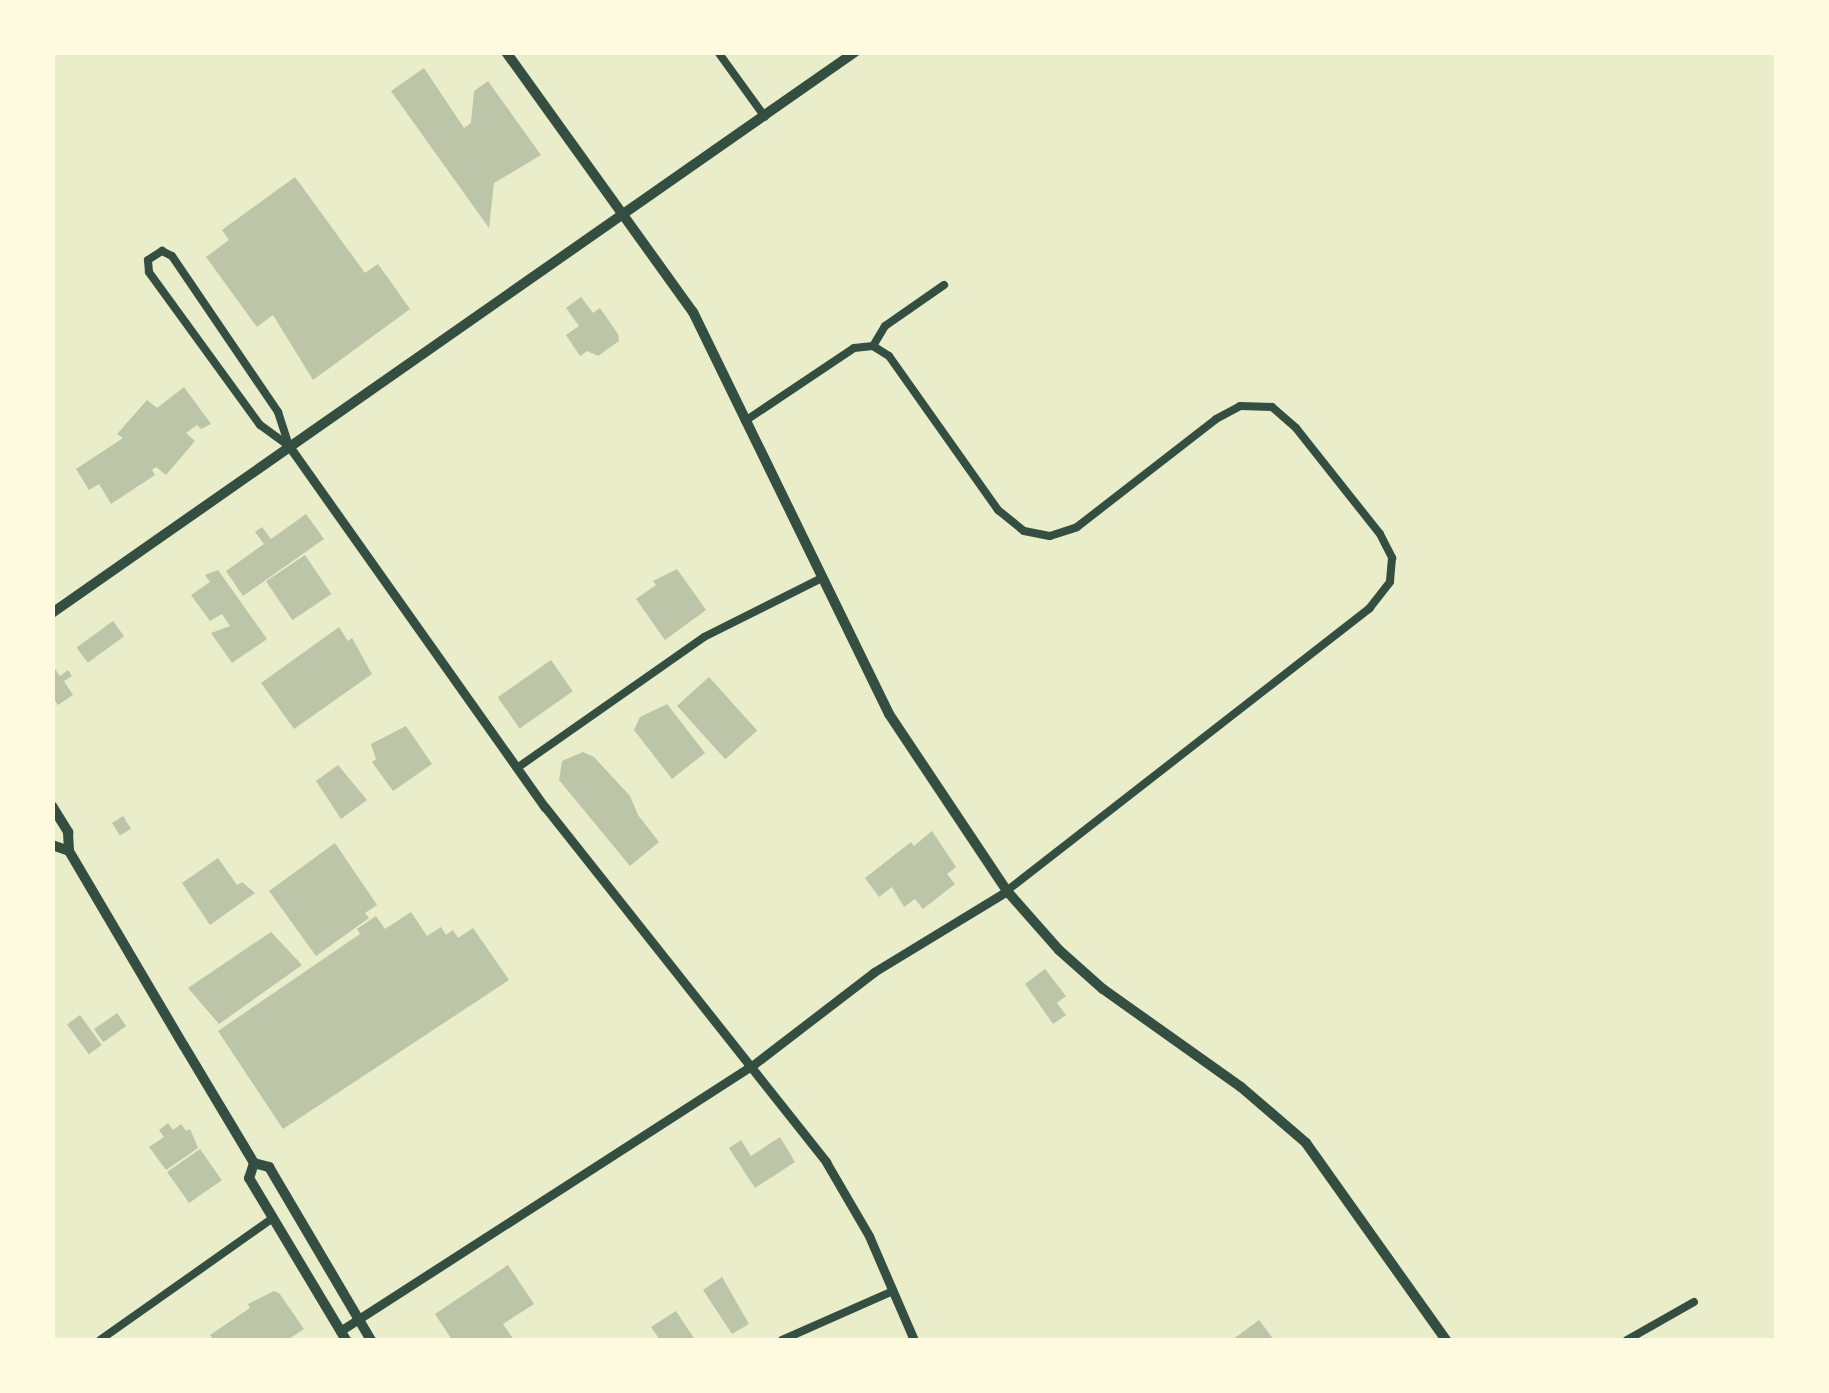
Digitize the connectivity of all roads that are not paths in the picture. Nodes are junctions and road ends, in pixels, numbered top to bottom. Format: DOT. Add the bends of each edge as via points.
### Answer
graph roads {
  1 [pos="506,52"];
  2 [pos="718,52"];
  3 [pos="856,52"];
  4 [pos="764,117"];
  5 [pos="624,216"];
  6 [pos="944,285"];
  7 [pos="873,346"];
  8 [pos="746,421"];
  9 [pos="290,446"];
  10 [pos="822,578"];
  11 [pos="52,613"];
  12 [pos="517,768"];
  13 [pos="52,806"];
  14 [pos="52,845"];
  15 [pos="69,851"];
  16 [pos="1007,892"];
  17 [pos="753,1064"];
  18 [pos="254,1163"];
  19 [pos="273,1218"];
  20 [pos="893,1291"];
  21 [pos="1694,1302"];
  22 [pos="359,1320"];
  23 [pos="343,1336"];
  24 [pos="100,1340"];
  25 [pos="371,1340"];
  26 [pos="782,1340"];
  27 [pos="914,1340"];
  28 [pos="1446,1340"];
  29 [pos="1627,1340"];
  1 -- 5 [label="main road"];
  2 -- 4 [label="street"];
  3 -- 4 [label="main road"];
  4 -- 5 [label="main road"];
  5 -- 8 [label="main road" via="693,312"];
  5 -- 9 [label="main road"];
  6 -- 7 [label="street" via="885,326"];
  7 -- 8 [label="street" via="854,348"];
  7 -- 16 [label="street" via="889,356 998,510 1024,531 1050,536 1077,527 1216,419 1240,406 1272,407 1296,428 1392,558 1390,582 1370,608"];
  8 -- 10 [label="main road"];
  9 -- 9 [label="street" via="278,412 172,256 152,255 149,272 196,340 260,425"];
  9 -- 11 [label="main road"];
  9 -- 12 [label="street"];
  10 -- 12 [label="street" via="704,637"];
  10 -- 16 [label="main road" via="914,757"];
  12 -- 17 [label="street"];
  13 -- 15 [label="main road" via="68,832"];
  14 -- 15 [label="main road"];
  15 -- 18 [label="main road"];
  16 -- 17 [label="street" via="874,972"];
  16 -- 28 [label="main road" via="1104,989 1241,1086 1306,1142"];
  17 -- 20 [label="street" via="846,1193"];
  17 -- 22 [label="street"];
  18 -- 19 [label="main road" via="249,1178"];
  18 -- 22 [label="main road" via="269,1167"];
  19 -- 23 [label="main road"];
  19 -- 24 [label="street"];
  20 -- 26 [label="street"];
  20 -- 27 [label="street"];
  21 -- 29 [label="street"];
  22 -- 23 [label="street"];
  22 -- 25 [label="main road"];
}
